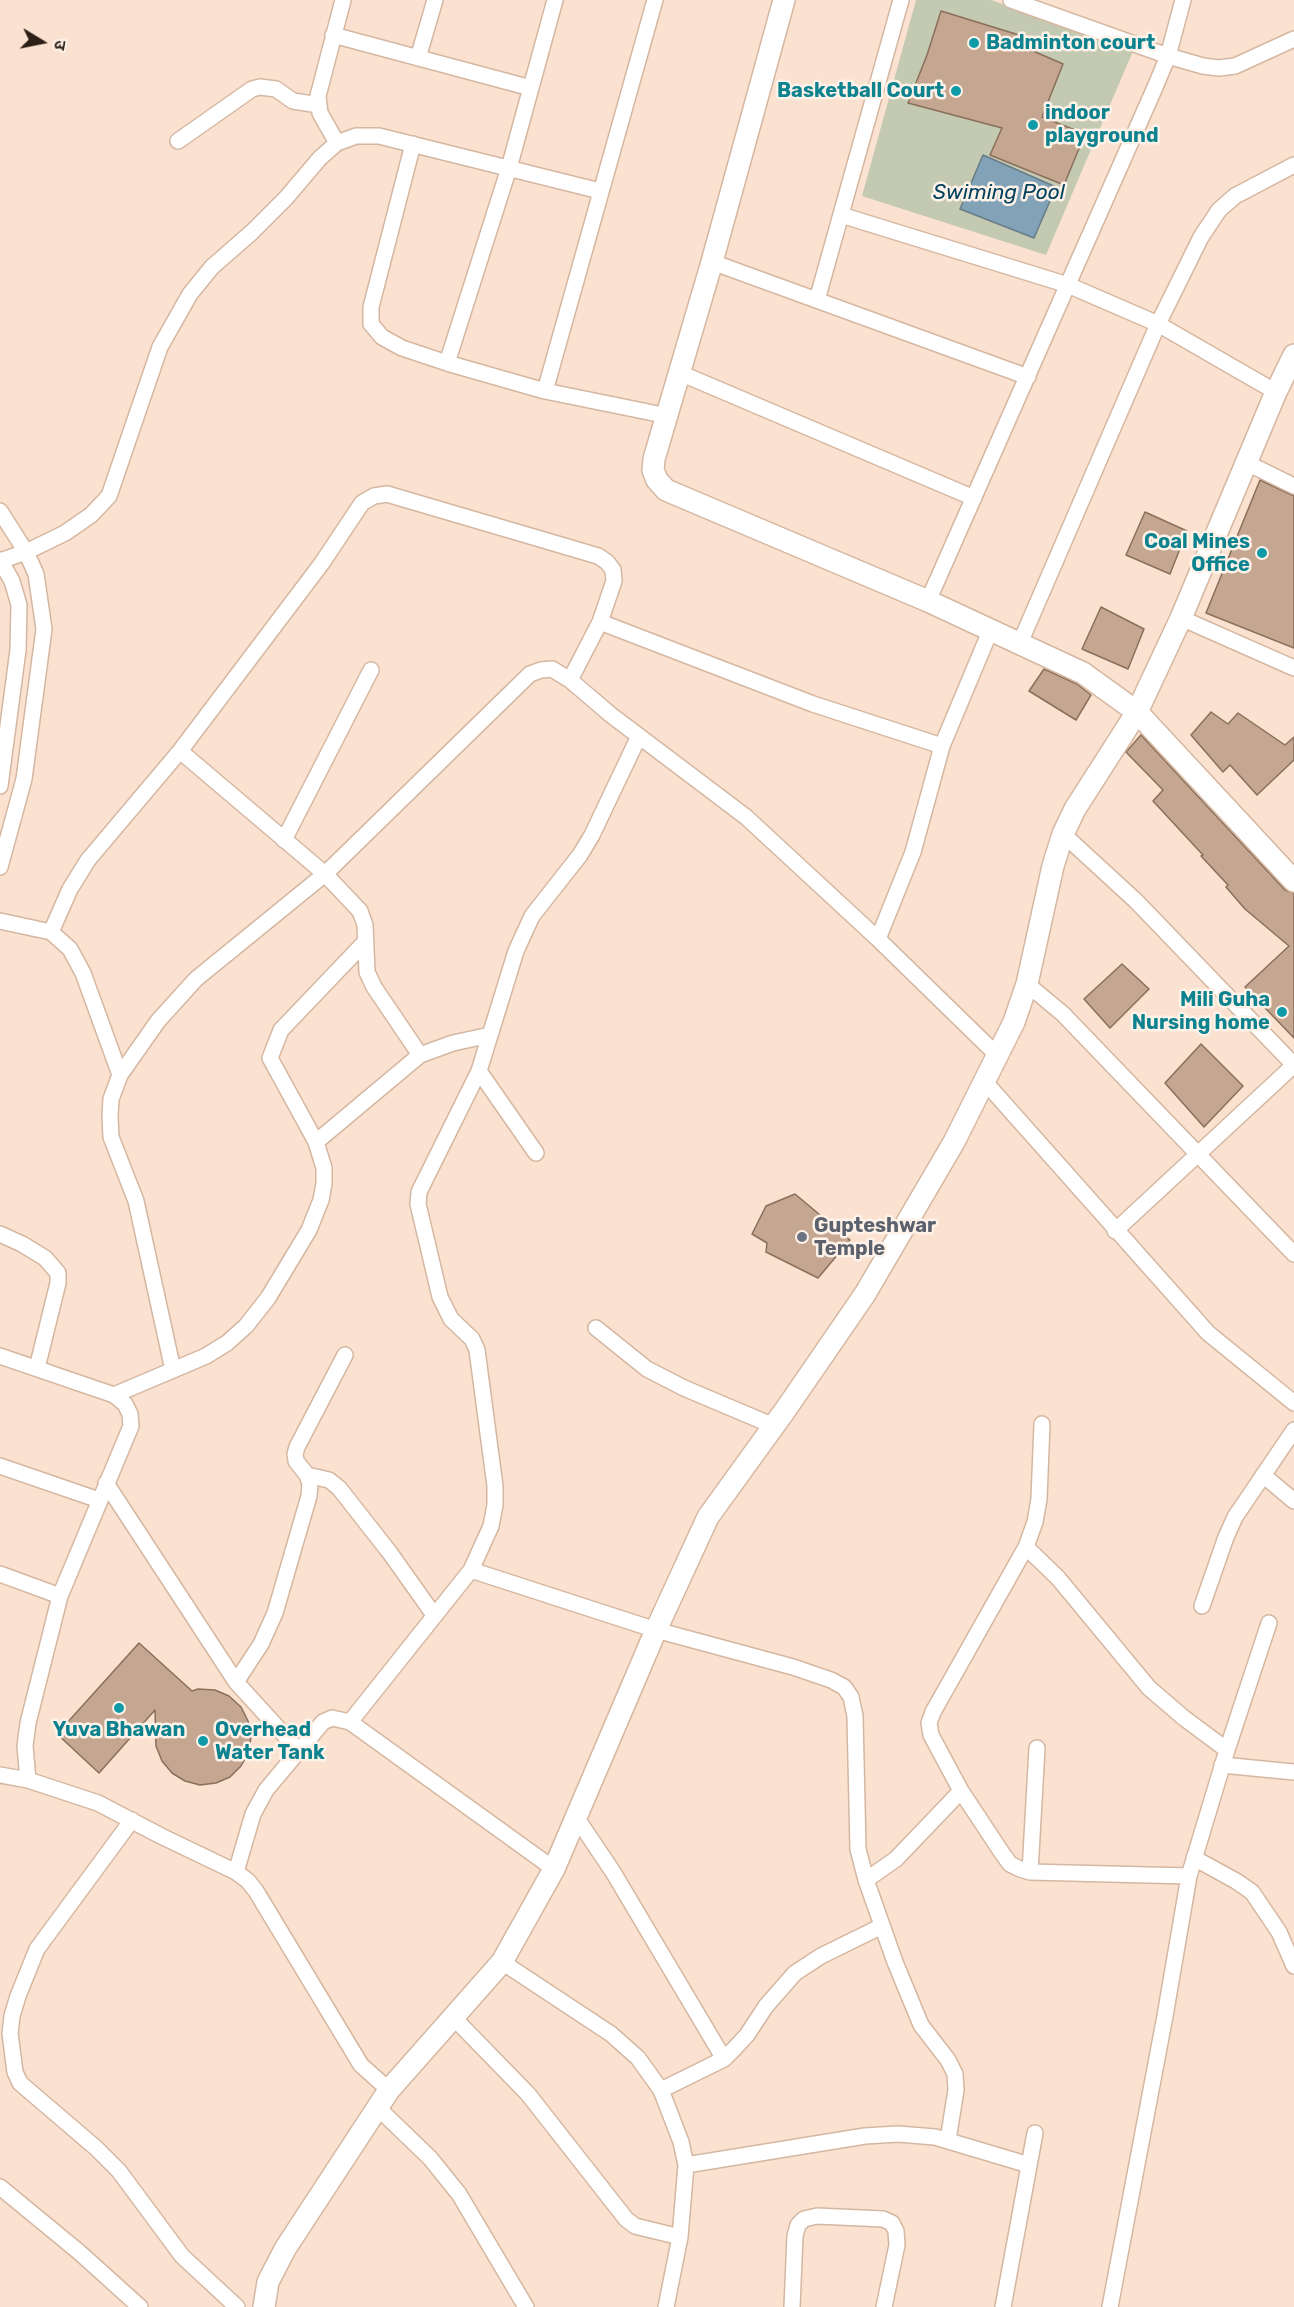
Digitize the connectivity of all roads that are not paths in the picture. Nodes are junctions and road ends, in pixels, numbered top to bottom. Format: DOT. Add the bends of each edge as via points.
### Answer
graph roads {
  1 [pos="343,0"];
  2 [pos="435,0"];
  3 [pos="555,0"];
  4 [pos="655,0"];
  5 [pos="784,0"];
  6 [pos="901,0"];
  7 [pos="1011,0"];
  8 [pos="1183,0"];
  9 [pos="333,35"];
  10 [pos="1294,39"];
  11 [pos="1168,56"];
  12 [pos="418,58"];
  13 [pos="531,88"];
  14 [pos="319,105"];
  15 [pos="178,141"];
  16 [pos="338,143"];
  17 [pos="413,144"];
  18 [pos="1294,165"];
  19 [pos="509,168"];
  20 [pos="600,190"];
  21 [pos="841,215"];
  22 [pos="712,262"];
  23 [pos="1068,285"];
  24 [pos="817,300"];
  25 [pos="1158,324"];
  26 [pos="447,363"];
  27 [pos="1291,368"];
  28 [pos="680,373"];
  29 [pos="1028,377"];
  30 [pos="545,391"];
  31 [pos="1276,392"];
  32 [pos="668,416"];
  33 [pos="1247,463"];
  34 [pos="1294,486"];
  35 [pos="974,498"];
  36 [pos="0,511"];
  37 [pos="26,552"];
  38 [pos="0,561"];
  39 [pos="928,601"];
  40 [pos="1181,618"];
  41 [pos="600,622"];
  42 [pos="991,629"];
  43 [pos="1020,643"];
  44 [pos="1294,668"];
  45 [pos="371,670"];
  46 [pos="570,680"];
  47 [pos="1137,712"];
  48 [pos="639,736"];
  49 [pos="942,746"];
  50 [pos="180,752"];
  51 [pos="0,786"];
  52 [pos="1063,834"];
  53 [pos="284,840"];
  54 [pos="0,867"];
  55 [pos="325,874"];
  56 [pos="1294,881"];
  57 [pos="0,921"];
  58 [pos="51,932"];
  59 [pos="878,939"];
  60 [pos="366,941"];
  61 [pos="1027,984"];
  62 [pos="490,1035"];
  63 [pos="420,1055"];
  64 [pos="998,1056"];
  65 [pos="479,1071"];
  66 [pos="120,1075"];
  67 [pos="985,1082"];
  68 [pos="316,1142"];
  69 [pos="536,1153"];
  70 [pos="1197,1153"];
  71 [pos="1115,1231"];
  72 [pos="0,1234"];
  73 [pos="1294,1254"];
  74 [pos="596,1328"];
  75 [pos="345,1355"];
  76 [pos="2,1362"];
  77 [pos="37,1368"];
  78 [pos="173,1370"];
  79 [pos="114,1395"];
  80 [pos="1294,1403"];
  81 [pos="1042,1424"];
  82 [pos="774,1426"];
  83 [pos="1294,1430"];
  84 [pos="0,1466"];
  85 [pos="307,1475"];
  86 [pos="1263,1475"];
  87 [pos="106,1483"];
  88 [pos="99,1500"];
  89 [pos="1294,1501"];
  90 [pos="1026,1547"];
  91 [pos="471,1570"];
  92 [pos="0,1574"];
  93 [pos="60,1596"];
  94 [pos="1202,1606"];
  95 [pos="434,1615"];
  96 [pos="1269,1623"];
  97 [pos="656,1630"];
  98 [pos="236,1682"];
  99 [pos="350,1722"];
  100 [pos="1037,1748"];
  101 [pos="298,1750"];
  102 [pos="1227,1750"];
  103 [pos="1222,1765"];
  104 [pos="1294,1772"];
  105 [pos="0,1775"];
  106 [pos="28,1780"];
  107 [pos="961,1791"];
  108 [pos="576,1817"];
  109 [pos="132,1820"];
  110 [pos="1194,1858"];
  111 [pos="554,1869"];
  112 [pos="236,1872"];
  113 [pos="1030,1872"];
  114 [pos="1189,1876"];
  115 [pos="866,1880"];
  116 [pos="882,1926"];
  117 [pos="502,1962"];
  118 [pos="1294,1966"];
  119 [pos="453,2017"];
  120 [pos="724,2059"];
  121 [pos="389,2090"];
  122 [pos="661,2090"];
  123 [pos="377,2107"];
  124 [pos="1035,2133"];
  125 [pos="948,2140"];
  126 [pos="686,2164"];
  127 [pos="1029,2165"];
  128 [pos="0,2187"];
  129 [pos="680,2237"];
  130 [pos="140,2307"];
  131 [pos="237,2307"];
  132 [pos="264,2307"];
  133 [pos="526,2307"];
  134 [pos="666,2307"];
  135 [pos="792,2307"];
  136 [pos="884,2307"];
  137 [pos="1003,2307"];
  138 [pos="1110,2307"];
  1 -- 9 [label="street"];
  2 -- 12 [label="street"];
  3 -- 13 [label="street"];
  4 -- 20 [label="street"];
  5 -- 22 [label="street"];
  6 -- 21 [label="street"];
  7 -- 11 [label="street"];
  8 -- 11 [label="street"];
  9 -- 12 [label="street"];
  9 -- 14 [label="street" via="321,77"];
  10 -- 11 [label="street" via="1235,66 1203,66"];
  11 -- 23 [label="street"];
  12 -- 13 [label="street"];
  13 -- 19 [label="street"];
  14 -- 15 [label="street" via="294,101 276,90 252,89"];
  14 -- 16 [label="street"];
  16 -- 17 [label="street" via="356,136 380,136"];
  16 -- 37 [label="street" via="252,232 212,267 190,294 160,347 109,496 65,533"];
  17 -- 19 [label="street"];
  17 -- 26 [label="street" via="371,306 371,324 382,337 402,348"];
  18 -- 25 [label="street" via="1235,196 1219,210 1201,237"];
  19 -- 20 [label="street"];
  19 -- 26 [label="street"];
  20 -- 30 [label="street"];
  21 -- 23 [label="street"];
  21 -- 24 [label="street"];
  22 -- 24 [label="street"];
  22 -- 28 [label="street"];
  23 -- 25 [label="street"];
  23 -- 29 [label="street"];
  24 -- 29 [label="street"];
  25 -- 31 [label="street"];
  25 -- 43 [label="street"];
  26 -- 30 [label="street"];
  27 -- 31 [label="street"];
  28 -- 32 [label="street"];
  28 -- 35 [label="street"];
  29 -- 35 [label="street"];
  30 -- 32 [label="street"];
  31 -- 33 [label="street"];
  32 -- 39 [label="street" via="653,470 666,490"];
  33 -- 34 [label="street"];
  33 -- 40 [label="street"];
  35 -- 39 [label="street"];
  36 -- 37 [label="street"];
  37 -- 38 [label="street"];
  37 -- 54 [label="street" via="36,574 44,629 24,779"];
  38 -- 51 [label="street" via="12,581 19,616"];
  39 -- 42 [label="street"];
  40 -- 44 [label="street"];
  40 -- 47 [label="street"];
  41 -- 46 [label="street"];
  41 -- 49 [label="street" via="813,704"];
  41 -- 50 [label="street" via="614,581 613,570 598,556 387,494 374,496 362,503 322,563"];
  42 -- 43 [label="street"];
  42 -- 49 [label="street"];
  43 -- 47 [label="street" via="1083,673"];
  45 -- 53 [label="street"];
  46 -- 48 [label="street"];
  46 -- 55 [label="street" via="552,669 530,674"];
  47 -- 52 [label="street"];
  47 -- 56 [label="street"];
  48 -- 59 [label="street" via="746,817"];
  48 -- 62 [label="street" via="592,835 532,916 516,951"];
  49 -- 59 [label="street" via="913,852"];
  50 -- 53 [label="street"];
  50 -- 58 [label="street" via="88,860"];
  52 -- 61 [label="street"];
  52 -- 70 [label="street" via="1136,901 1294,1065"];
  53 -- 55 [label="street"];
  55 -- 60 [label="street" via="360,912"];
  55 -- 66 [label="street" via="196,978 158,1021"];
  57 -- 58 [label="street"];
  58 -- 66 [label="street" via="70,949 83,973"];
  59 -- 64 [label="street"];
  60 -- 63 [label="street" via="367,972 374,987"];
  60 -- 68 [label="street" via="281,1030 270,1058"];
  61 -- 64 [label="street"];
  61 -- 70 [label="street" via="1064,1014"];
  62 -- 63 [label="street" via="453,1042"];
  62 -- 65 [label="street"];
  63 -- 68 [label="street"];
  64 -- 67 [label="street"];
  65 -- 69 [label="street"];
  65 -- 91 [label="street" via="423,1180 418,1204 440,1297 451,1319 477,1350 495,1505"];
  66 -- 78 [label="street" via="111,1099 111,1137 136,1201"];
  67 -- 71 [label="street"];
  67 -- 82 [label="street" via="865,1294"];
  68 -- 78 [label="street" via="324,1168 321,1200 309,1230 268,1298 227,1343"];
  70 -- 71 [label="street"];
  70 -- 73 [label="street"];
  71 -- 80 [label="street" via="1208,1333"];
  72 -- 77 [label="street" via="45,1258 58,1273"];
  74 -- 82 [label="street" via="648,1369"];
  75 -- 85 [label="street" via="297,1447 296,1461"];
  76 -- 77 [label="street"];
  77 -- 79 [label="street"];
  78 -- 79 [label="street"];
  79 -- 87 [label="street" via="125,1404 131,1426"];
  81 -- 90 [label="street" via="1039,1499"];
  82 -- 97 [label="street" via="708,1517"];
  83 -- 86 [label="street"];
  84 -- 88 [label="street"];
  85 -- 95 [label="street" via="329,1480 339,1488"];
  85 -- 98 [label="street" via="309,1496 275,1613 261,1644"];
  86 -- 89 [label="street"];
  86 -- 94 [label="street" via="1230,1527"];
  87 -- 88 [label="street"];
  87 -- 98 [label="street"];
  88 -- 93 [label="street"];
  90 -- 102 [label="street" via="1058,1578 1149,1688"];
  90 -- 107 [label="street" via="929,1723 931,1735"];
  91 -- 95 [label="street"];
  91 -- 97 [label="street"];
  92 -- 93 [label="street"];
  93 -- 106 [label="street" via="28,1723"];
  95 -- 99 [label="street"];
  96 -- 102 [label="street"];
  97 -- 108 [label="street"];
  97 -- 115 [label="street" via="793,1667 844,1687 855,1716 858,1850"];
  98 -- 101 [label="street"];
  99 -- 101 [label="street" via="332,1718 323,1722"];
  99 -- 111 [label="street"];
  100 -- 113 [label="street"];
  101 -- 112 [label="street" via="266,1790 253,1814"];
  102 -- 103 [label="street"];
  103 -- 104 [label="street"];
  103 -- 110 [label="street"];
  105 -- 106 [label="street"];
  106 -- 109 [label="street" via="98,1803"];
  107 -- 113 [label="street" via="1010,1864"];
  107 -- 115 [label="street" via="896,1859"];
  108 -- 111 [label="street"];
  108 -- 120 [label="street"];
  109 -- 112 [label="street"];
  109 -- 131 [label="street" via="36,1949 12,2016 15,2072 20,2083 119,2171 182,2256"];
  110 -- 114 [label="street"];
  110 -- 118 [label="street" via="1252,1892 1280,1932"];
  111 -- 117 [label="street"];
  112 -- 121 [label="street" via="256,1891 361,2065"];
  113 -- 114 [label="street"];
  114 -- 138 [label="street"];
  115 -- 116 [label="street"];
  116 -- 120 [label="street" via="820,1956 795,1973"];
  116 -- 125 [label="street" via="921,2025 955,2074"];
  117 -- 119 [label="street"];
  117 -- 122 [label="street" via="611,2034 638,2058"];
  119 -- 121 [label="street"];
  119 -- 129 [label="street" via="528,2094 626,2219 635,2226"];
  120 -- 122 [label="street"];
  121 -- 123 [label="street"];
  122 -- 126 [label="street"];
  123 -- 132 [label="street" via="285,2249 268,2282"];
  123 -- 133 [label="street" via="430,2158 459,2194"];
  124 -- 127 [label="street"];
  125 -- 126 [label="street" via="919,2135 865,2136"];
  125 -- 127 [label="street"];
  126 -- 129 [label="street"];
  127 -- 137 [label="street"];
  128 -- 130 [label="street"];
  129 -- 134 [label="street"];
  135 -- 136 [label="street" via="798,2225 817,2216 883,2219 892,2223 897,2245"];
}
